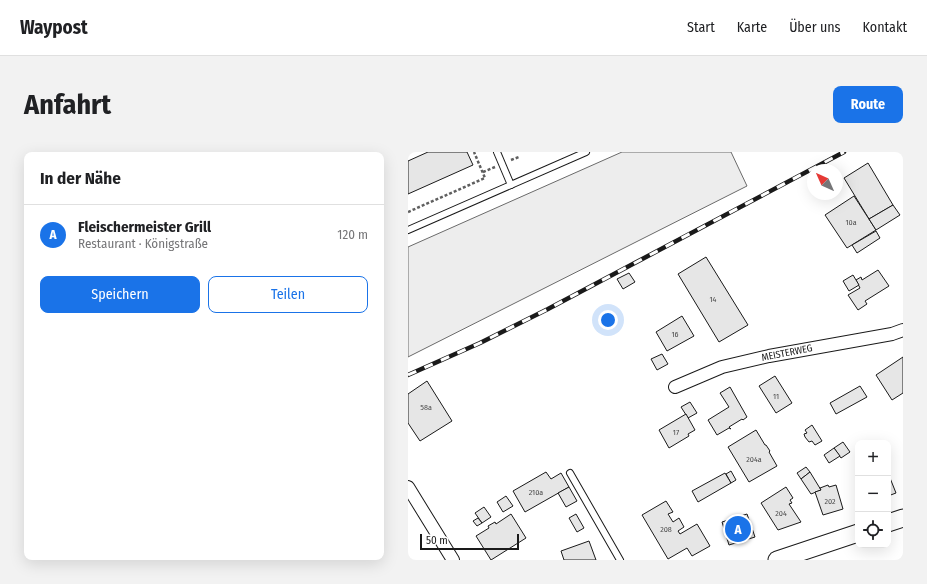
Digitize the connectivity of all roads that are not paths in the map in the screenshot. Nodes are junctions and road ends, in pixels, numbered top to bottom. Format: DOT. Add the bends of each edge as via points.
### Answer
graph roads {
  1 [pos="497,152"];
  2 [pos="586,152"];
  3 [pos="511,184"];
  4 [pos="408,230"];
  5 [pos="903,330"];
  6 [pos="675,387"];
  7 [pos="570,473"];
  8 [pos="408,487"];
  9 [pos="903,518"];
  10 [pos="891,522"];
  11 [pos="855,534"];
  12 [pos="453,560"];
  13 [pos="620,560"];
  14 [pos="777,560"];
  1 -- 3 [label="lane"];
  2 -- 3 [label="lane"];
  3 -- 4 [label="lane"];
  5 -- 6 [label="street, MEISTERWEG" via="722,366"];
  7 -- 13 [label="lane"];
  8 -- 12 [label="street"];
  9 -- 10 [label="main road"];
  11 -- 14 [label="main road"];
}
